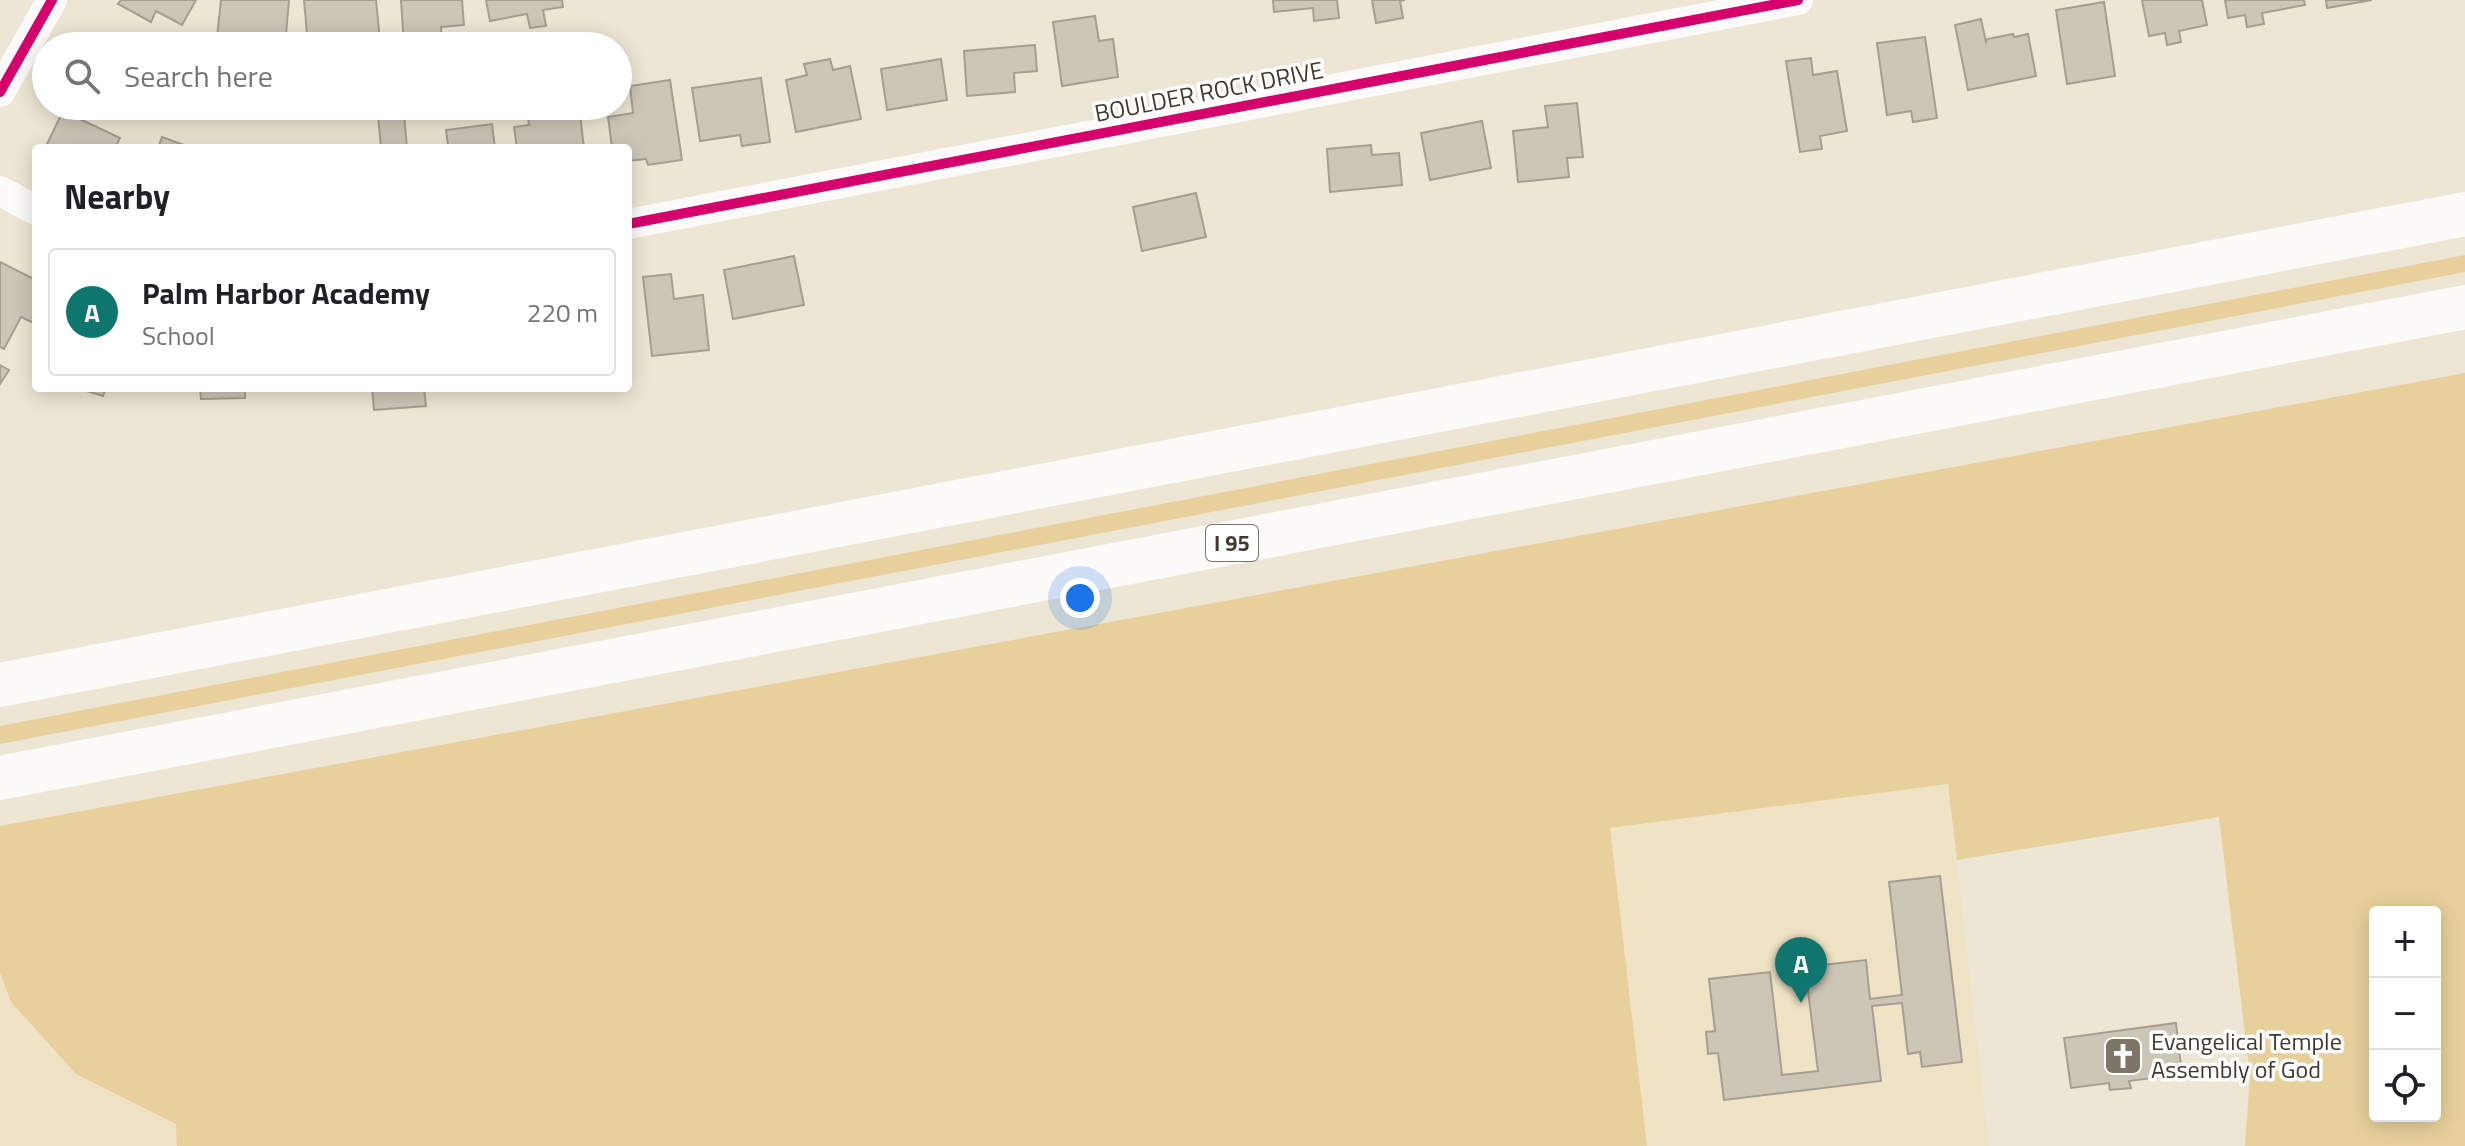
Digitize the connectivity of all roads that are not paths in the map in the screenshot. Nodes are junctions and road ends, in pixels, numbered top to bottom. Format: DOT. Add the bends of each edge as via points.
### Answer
graph roads {
  1 [pos="52,0"];
  2 [pos="1798,0"];
  3 [pos="34,32"];
  4 [pos="32,35"];
  5 [pos="0,92"];
  6 [pos="0,191"];
  7 [pos="32,208"];
  8 [pos="2465,214"];
  9 [pos="632,223"];
  10 [pos="2465,307"];
  11 [pos="0,685"];
  12 [pos="0,778"];
  1 -- 3 [label="street"];
  2 -- 9 [label="street, BOULDER ROCK DRIVE"];
  4 -- 5 [label="street"];
  6 -- 7 [label="street"];
  8 -- 11 [label="highway"];
  10 -- 12 [label="highway, I 95"];
}
